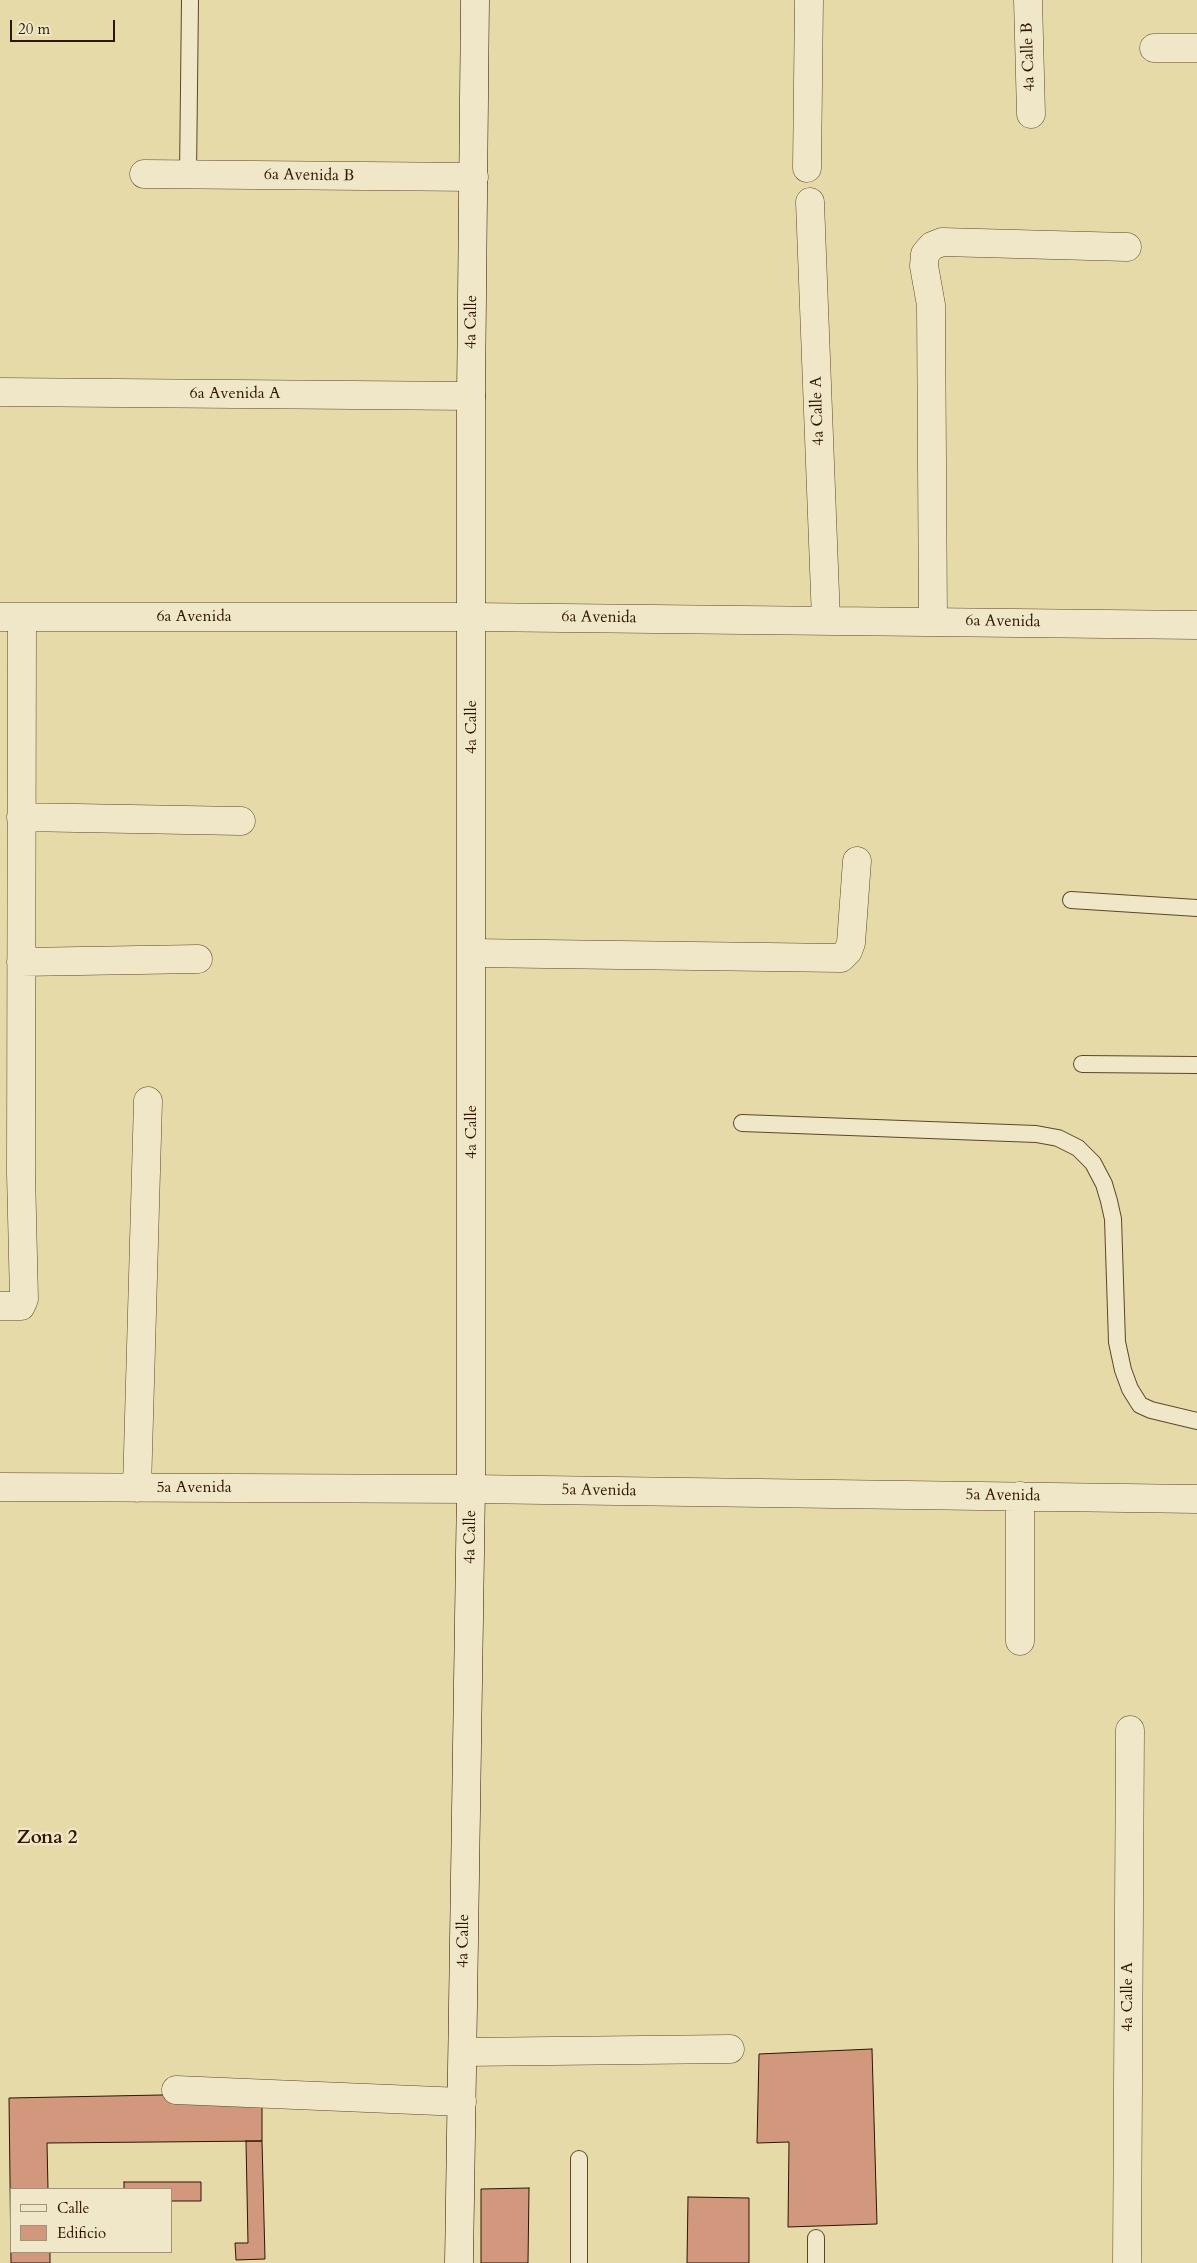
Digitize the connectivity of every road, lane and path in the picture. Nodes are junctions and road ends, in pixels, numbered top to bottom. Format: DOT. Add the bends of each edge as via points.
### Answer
graph roads {
  1 [pos="190,0"];
  2 [pos="475,0"];
  3 [pos="809,0"];
  4 [pos="1028,0"];
  5 [pos="1154,48"];
  6 [pos="1197,48"];
  7 [pos="1031,114"];
  8 [pos="808,168"];
  9 [pos="144,174"];
  10 [pos="188,175"];
  11 [pos="474,177"];
  12 [pos="810,202"];
  13 [pos="1127,247"];
  14 [pos="0,392"];
  15 [pos="471,396"];
  16 [pos="11,617"];
  17 [pos="472,617"];
  18 [pos="826,620"];
  19 [pos="932,621"];
  20 [pos="1197,625"];
  21 [pos="21,817"];
  22 [pos="241,821"];
  23 [pos="857,861"];
  24 [pos="1071,900"];
  25 [pos="1197,908"];
  26 [pos="472,953"];
  27 [pos="198,959"];
  28 [pos="21,962"];
  29 [pos="1082,1064"];
  30 [pos="1197,1065"];
  31 [pos="148,1101"];
  32 [pos="742,1124"];
  33 [pos="10,1173"];
  34 [pos="0,1306"];
  35 [pos="1197,1421"];
  36 [pos="0,1487"];
  37 [pos="137,1488"];
  38 [pos="471,1489"];
  39 [pos="1020,1496"];
  40 [pos="1197,1499"];
  41 [pos="1020,1641"];
  42 [pos="1130,1730"];
  43 [pos="730,2049"];
  44 [pos="463,2052"];
  45 [pos="176,2090"];
  46 [pos="462,2102"];
  47 [pos="579,2160"];
  48 [pos="816,2238"];
  49 [pos="459,2263"];
  50 [pos="579,2263"];
  51 [pos="816,2263"];
  52 [pos="1127,2263"];
  1 -- 10 [label="lane"];
  2 -- 11 [label="street, 4a Calle"];
  3 -- 8 [label="street"];
  4 -- 7 [label="street, 4a Calle B"];
  5 -- 6 [label="street"];
  9 -- 10 [label="street, 6a Avenida B"];
  10 -- 11 [label="street, 6a Avenida B"];
  11 -- 15 [label="street, 4a Calle"];
  12 -- 18 [label="street, 4a Calle A"];
  13 -- 19 [label="street" via="942,242 925,254 931,305"];
  14 -- 15 [label="street, 6a Avenida A"];
  15 -- 17 [label="street, 4a Calle"];
  16 -- 17 [label="street, 6a Avenida"];
  16 -- 21 [label="street"];
  17 -- 18 [label="street, 6a Avenida"];
  17 -- 26 [label="street, 4a Calle"];
  18 -- 19 [label="street, 6a Avenida"];
  19 -- 20 [label="street, 6a Avenida"];
  21 -- 22 [label="street"];
  21 -- 28 [label="street"];
  23 -- 26 [label="street" via="851,943 841,958"];
  24 -- 25 [label="lane"];
  26 -- 38 [label="street, 4a Calle"];
  27 -- 28 [label="street"];
  28 -- 33 [label="street"];
  29 -- 30 [label="lane"];
  31 -- 37 [label="street"];
  32 -- 35 [label="lane" via="1036,1134 1058,1138 1078,1148 1093,1163 1104,1184 1113,1219 1117,1342 1130,1389 1140,1405"];
  33 -- 34 [label="street" via="24,1302 19,1306"];
  36 -- 37 [label="street, 5a Avenida"];
  37 -- 38 [label="street, 5a Avenida"];
  38 -- 39 [label="street, 5a Avenida"];
  38 -- 44 [label="street, 4a Calle"];
  39 -- 40 [label="street, 5a Avenida"];
  39 -- 41 [label="street"];
  42 -- 52 [label="street, 4a Calle A"];
  43 -- 44 [label="street"];
  44 -- 46 [label="street, 4a Calle"];
  45 -- 46 [label="street"];
  46 -- 49 [label="street, 4a Calle"];
  47 -- 50 [label="lane"];
  48 -- 51 [label="lane"];
}
